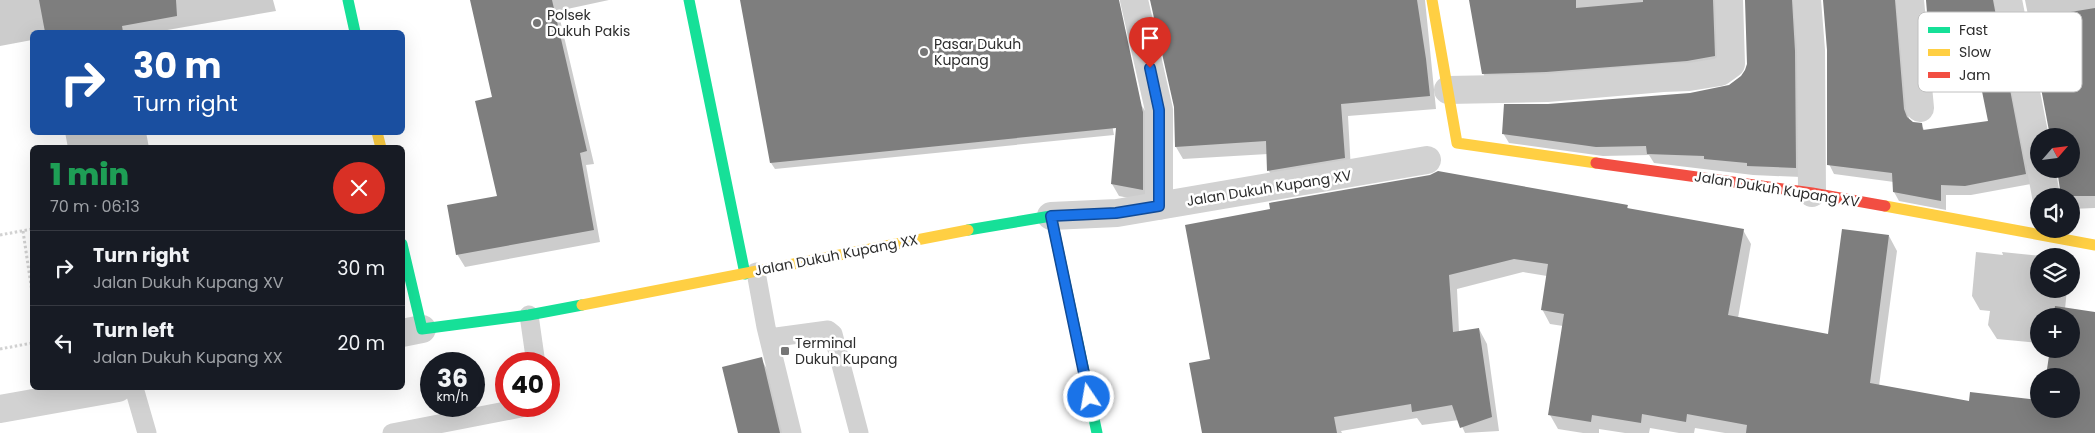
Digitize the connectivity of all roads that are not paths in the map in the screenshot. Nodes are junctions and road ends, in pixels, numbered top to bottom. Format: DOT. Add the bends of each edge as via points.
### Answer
graph roads {
  1 [pos="348,0"];
  2 [pos="690,0"];
  3 [pos="1134,0"];
  4 [pos="1432,0"];
  5 [pos="1729,0"];
  6 [pos="1807,0"];
  7 [pos="1910,0"];
  8 [pos="355,30"];
  9 [pos="1918,86"];
  10 [pos="1448,90"];
  11 [pos="1919,92"];
  12 [pos="2026,92"];
  13 [pos="1920,108"];
  14 [pos="2033,128"];
  15 [pos="1427,160"];
  16 [pos="1812,193"];
  17 [pos="1159,206"];
  18 [pos="1051,216"];
  19 [pos="2030,229"];
  20 [pos="2070,238"];
  21 [pos="2095,245"];
  22 [pos="405,270"];
  23 [pos="750,273"];
  24 [pos="529,315"];
  25 [pos="412,331"];
  26 [pos="769,338"];
  27 [pos="534,352"];
  28 [pos="92,390"];
  29 [pos="135,390"];
  30 [pos="0,409"];
  31 [pos="495,413"];
  32 [pos="147,433"];
  33 [pos="392,433"];
  34 [pos="792,433"];
  35 [pos="859,433"];
  36 [pos="1097,433"];
  1 -- 8 [label="street"];
  2 -- 23 [label="street"];
  3 -- 17 [label="street" via="1159,110"];
  4 -- 10 [label="street"];
  5 -- 10 [label="street" via="1731,64 1720,72 1546,88"];
  6 -- 16 [label="street" via="1811,50"];
  7 -- 9 [label="street"];
  10 -- 16 [label="street, Jalan Dukuh Kupang XV" via="1457,143"];
  11 -- 13 [label="street"];
  12 -- 14 [label="street"];
  15 -- 17 [label="street, Jalan Dukuh Kupang XV"];
  16 -- 19 [label="street, Jalan Dukuh Kupang XV"];
  17 -- 18 [label="street, Jalan Dukuh Kupang XV" via="1116,213"];
  18 -- 23 [label="street, Jalan Dukuh Kupang XX" via="925,237"];
  18 -- 36 [label="street"];
  20 -- 21 [label="street, Jalan Dukuh Kupang XV"];
  22 -- 25 [label="street"];
  23 -- 24 [label="street, Jalan Dukuh Kupang XX"];
  23 -- 26 [label="lane"];
  24 -- 25 [label="street, Jalan Dukuh Kupang XX"];
  24 -- 27 [label="lane"];
  26 -- 34 [label="lane"];
  26 -- 35 [label="lane" via="828,330 833,334"];
  28 -- 30 [label="street"];
  29 -- 32 [label="lane"];
  31 -- 33 [label="lane"];
}
